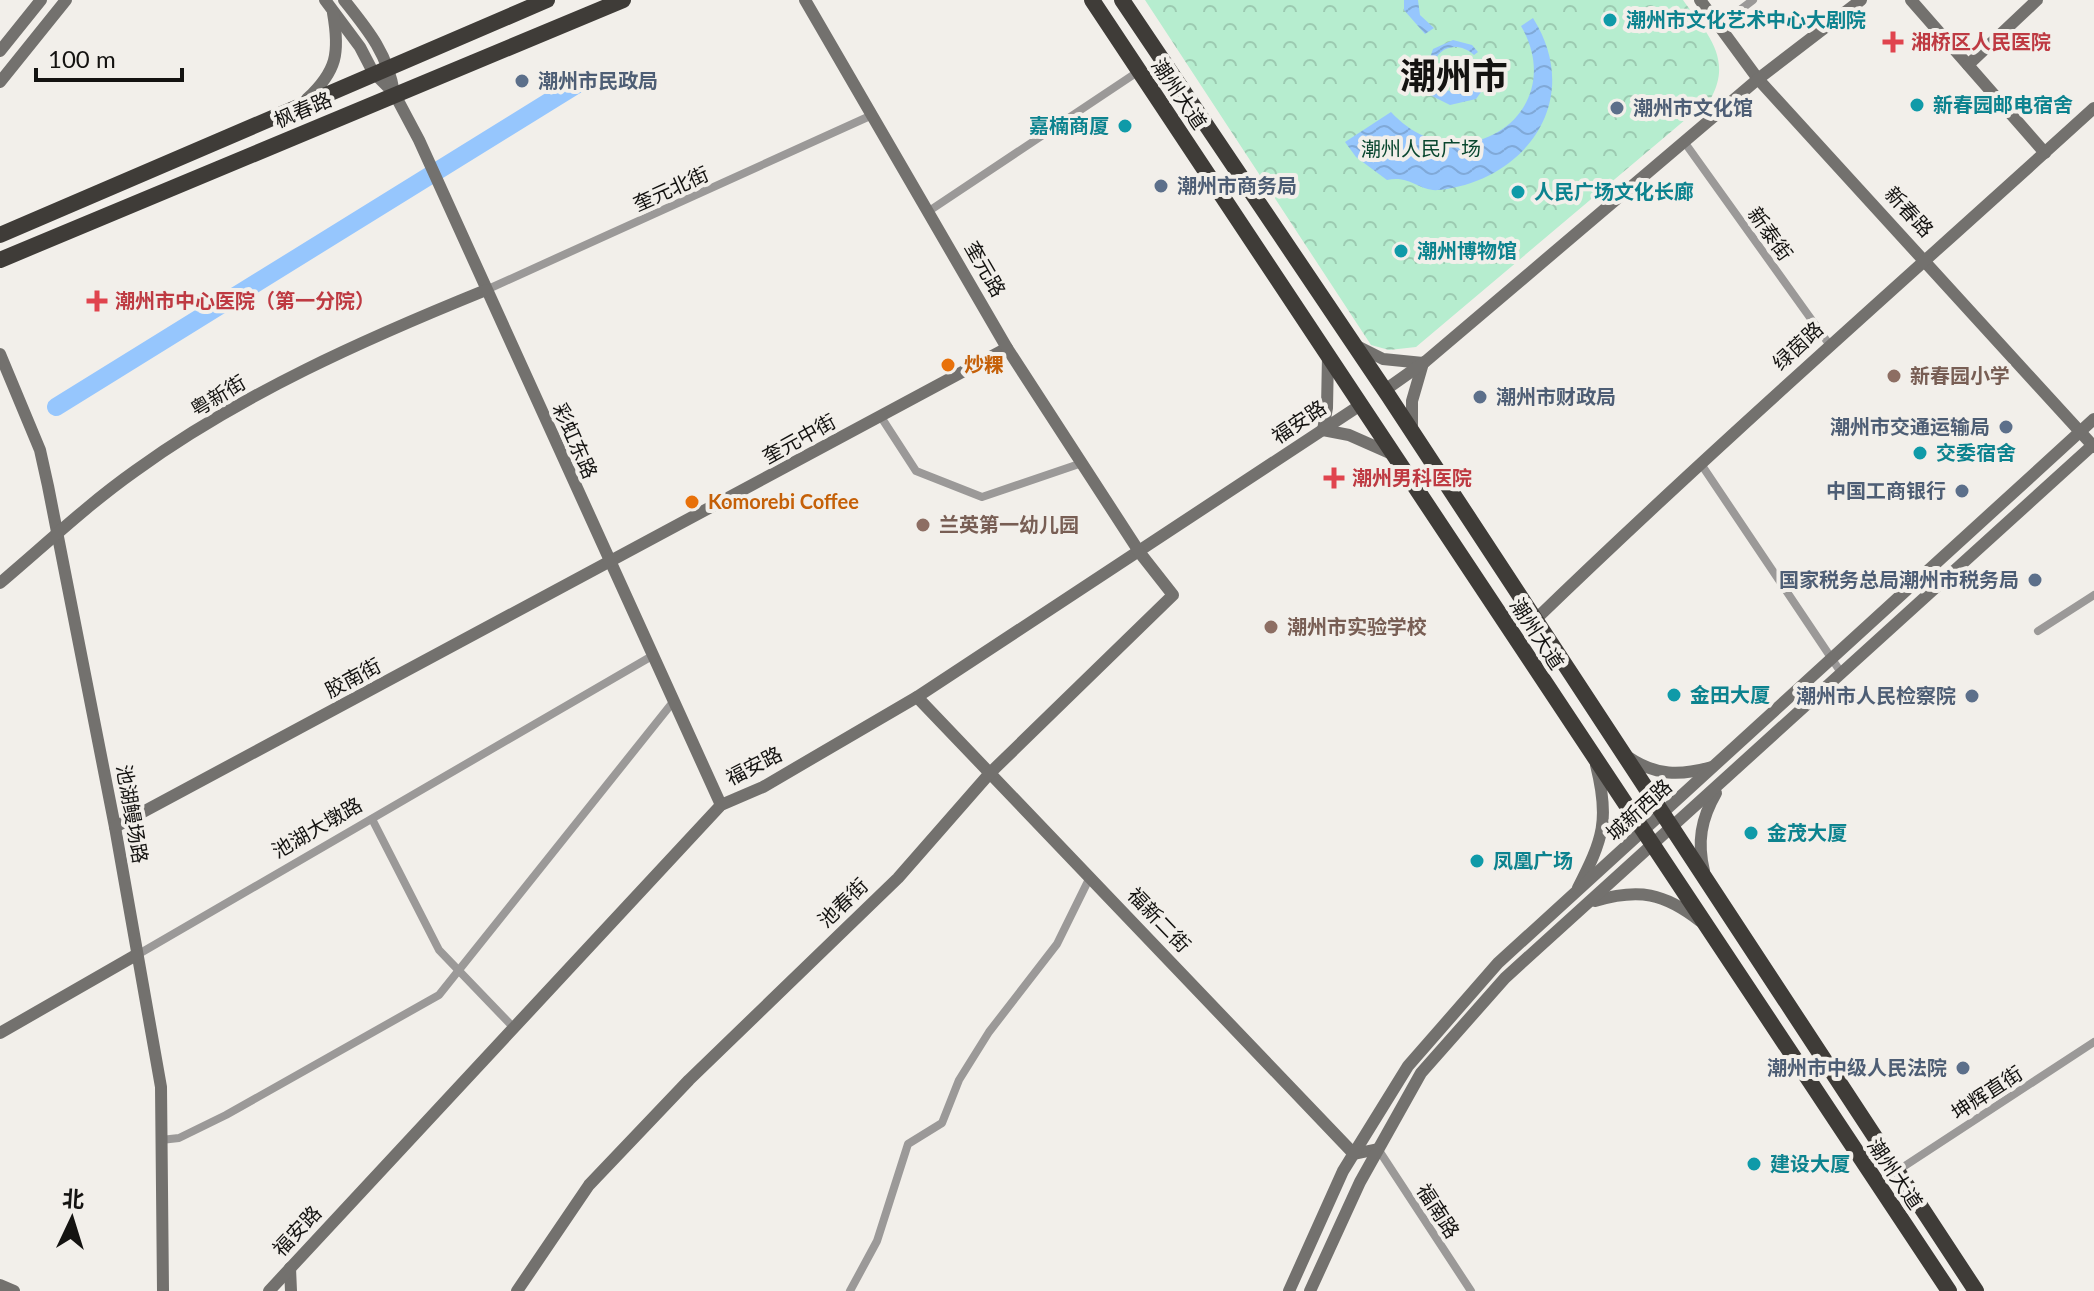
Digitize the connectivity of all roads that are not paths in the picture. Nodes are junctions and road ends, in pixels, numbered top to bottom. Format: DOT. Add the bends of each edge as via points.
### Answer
graph roads {
  1 [pos="41,0"];
  2 [pos="66,0"];
  3 [pos="547,0"];
  4 [pos="623,0"];
  5 [pos="805,0"];
  6 [pos="1092,0"];
  7 [pos="1122,0"];
  8 [pos="1700,0"];
  9 [pos="1753,0"];
  10 [pos="1861,0"];
  11 [pos="1911,0"];
  12 [pos="2037,0"];
  13 [pos="333,2"];
  14 [pos="1719,26"];
  15 [pos="0,51"];
  16 [pos="1968,65"];
  17 [pos="390,66"];
  18 [pos="1139,71"];
  19 [pos="373,72"];
  20 [pos="1758,79"];
  21 [pos="0,82"];
  22 [pos="394,93"];
  23 [pos="303,103"];
  24 [pos="2094,108"];
  25 [pos="870,116"];
  26 [pos="1685,143"];
  27 [pos="2045,153"];
  28 [pos="929,211"];
  29 [pos="0,235"];
  30 [pos="0,260"];
  31 [pos="1927,261"];
  32 [pos="486,290"];
  33 [pos="1353,343"];
  34 [pos="1829,344"];
  35 [pos="1007,348"];
  36 [pos="1328,352"];
  37 [pos="0,354"];
  38 [pos="1423,363"];
  39 [pos="1389,387"];
  40 [pos="1362,404"];
  41 [pos="881,417"];
  42 [pos="2094,419"];
  43 [pos="1323,430"];
  44 [pos="1412,431"];
  45 [pos="2081,431"];
  46 [pos="2094,446"];
  47 [pos="1396,456"];
  48 [pos="1082,463"];
  49 [pos="1701,464"];
  50 [pos="57,531"];
  51 [pos="1140,553"];
  52 [pos="609,565"];
  53 [pos="0,583"];
  54 [pos="2094,595"];
  55 [pos="1535,620"];
  56 [pos="2038,631"];
  57 [pos="652,656"];
  58 [pos="1832,659"];
  59 [pos="1840,671"];
  60 [pos="917,697"];
  61 [pos="673,702"];
  62 [pos="1623,753"];
  63 [pos="1594,758"];
  64 [pos="1715,766"];
  65 [pos="990,773"];
  66 [pos="1723,780"];
  67 [pos="721,805"];
  68 [pos="372,819"];
  69 [pos="1667,822"];
  70 [pos="115,827"];
  71 [pos="1648,839"];
  72 [pos="1090,877"];
  73 [pos="1705,878"];
  74 [pos="1575,894"];
  75 [pos="1588,903"];
  76 [pos="1706,926"];
  77 [pos="136,955"];
  78 [pos="458,973"];
  79 [pos="514,1028"];
  80 [pos="0,1033"];
  81 [pos="2094,1042"];
  82 [pos="161,1140"];
  83 [pos="1378,1149"];
  84 [pos="1354,1154"];
  85 [pos="1897,1171"];
  86 [pos="290,1268"];
  87 [pos="0,1285"];
  88 [pos="14,1291"];
  89 [pos="163,1291"];
  90 [pos="269,1291"];
  91 [pos="291,1291"];
  92 [pos="517,1291"];
  93 [pos="850,1291"];
  94 [pos="1289,1291"];
  95 [pos="1310,1291"];
  96 [pos="1471,1291"];
  97 [pos="1949,1291"];
  98 [pos="1976,1291"];
  1 -- 15 [label="street"];
  2 -- 21 [label="street"];
  3 -- 17 [label="highway, 枫春路"];
  4 -- 22 [label="highway, 枫春路"];
  5 -- 25 [label="street, 奎元路"];
  6 -- 18 [label="highway, 潮州大道"];
  7 -- 33 [label="highway, 潮州大道"];
  8 -- 14 [label="street, 新春路"];
  9 -- 14 [label="street"];
  10 -- 20 [label="street"];
  11 -- 16 [label="street"];
  12 -- 16 [label="street"];
  13 -- 17 [label="street" via="376,40"];
  13 -- 19 [label="street"];
  13 -- 23 [label="street" via="337,53 327,80"];
  14 -- 20 [label="street, 新春路"];
  16 -- 27 [label="street"];
  17 -- 19 [label="highway, 枫春路"];
  17 -- 22 [label="street"];
  18 -- 28 [label="street"];
  18 -- 36 [label="highway, 潮州大道"];
  19 -- 22 [label="street"];
  19 -- 23 [label="highway, 枫春路"];
  20 -- 26 [label="street"];
  20 -- 31 [label="street, 新春路"];
  22 -- 30 [label="highway, 枫春路"];
  22 -- 32 [label="street, 彩虹东路"];
  23 -- 29 [label="highway, 枫春路"];
  24 -- 27 [label="street, 绿茵路"];
  25 -- 28 [label="street, 奎元路"];
  25 -- 32 [label="street, 奎元北街"];
  26 -- 34 [label="street, 新泰街"];
  26 -- 38 [label="street"];
  27 -- 31 [label="street, 绿茵路"];
  28 -- 35 [label="street, 奎元路"];
  31 -- 34 [label="street, 绿茵路"];
  31 -- 45 [label="street, 新春路"];
  32 -- 50 [label="street, 粤新街" via="230,409"];
  32 -- 52 [label="street, 彩虹东路"];
  33 -- 38 [label="street" via="1383,359"];
  33 -- 39 [label="highway, 潮州大道"];
  34 -- 49 [label="street, 绿茵路"];
  35 -- 41 [label="street, 奎元中街"];
  35 -- 48 [label="street, 奎元路"];
  36 -- 40 [label="highway, 潮州大道"];
  36 -- 43 [label="street"];
  37 -- 50 [label="street, 池湖鳗场路" via="40,450"];
  38 -- 39 [label="street"];
  38 -- 44 [label="street" via="1412,401"];
  39 -- 44 [label="highway, 潮州大道"];
  40 -- 43 [label="street, 福安路"];
  40 -- 47 [label="highway, 潮州大道"];
  41 -- 48 [label="street" via="916,471 982,497"];
  41 -- 52 [label="street, 奎元中街"];
  42 -- 45 [label="street, 城新西路"];
  43 -- 47 [label="street" via="1349,435"];
  43 -- 51 [label="street, 福安路"];
  44 -- 55 [label="highway, 潮州大道"];
  45 -- 46 [label="street, 新春路"];
  45 -- 58 [label="street, 城新西路"];
  46 -- 59 [label="street, 城新西路"];
  47 -- 63 [label="highway, 潮州大道"];
  48 -- 51 [label="street, 奎元路"];
  49 -- 55 [label="street, 绿茵路"];
  49 -- 58 [label="street"];
  50 -- 53 [label="street, 粤新街"];
  50 -- 70 [label="street, 池湖鳗场路"];
  51 -- 60 [label="street, 福安路"];
  51 -- 65 [label="street, 池春街" via="1173,595"];
  52 -- 57 [label="street, 彩虹东路"];
  52 -- 70 [label="street, 胶南街"];
  54 -- 56 [label="street"];
  55 -- 62 [label="highway, 潮州大道"];
  57 -- 61 [label="street, 彩虹东路"];
  57 -- 68 [label="street, 池湖大墩路"];
  58 -- 59 [label="street"];
  58 -- 64 [label="street, 城新西路"];
  59 -- 66 [label="street, 城新西路"];
  60 -- 65 [label="street, 福新二街"];
  60 -- 67 [label="street, 福安路" via="763,787"];
  61 -- 67 [label="street, 彩虹东路"];
  61 -- 78 [label="street"];
  62 -- 64 [label="street" via="1665,774"];
  62 -- 69 [label="highway, 潮州大道"];
  63 -- 71 [label="highway, 潮州大道"];
  63 -- 74 [label="street" via="1603,792 1603,836"];
  64 -- 69 [label="street, 城新西路"];
  65 -- 72 [label="street, 福新二街"];
  65 -- 92 [label="street, 池春街" via="898,878 689,1080 589,1185"];
  66 -- 69 [label="street, 城新西路"];
  66 -- 73 [label="street" via="1700,830"];
  67 -- 79 [label="street, 福安路"];
  68 -- 77 [label="street, 池湖大墩路"];
  68 -- 78 [label="street" via="439,950"];
  69 -- 71 [label="street, 城新西路"];
  69 -- 73 [label="highway, 潮州大道"];
  70 -- 77 [label="street, 池湖鳗场路"];
  71 -- 74 [label="street, 城新西路"];
  71 -- 75 [label="street, 城新西路"];
  71 -- 76 [label="highway, 潮州大道"];
  72 -- 84 [label="street, 福新二街"];
  72 -- 93 [label="street" via="1057,944 959,1080 942,1123 908,1144 877,1241"];
  73 -- 85 [label="highway, 潮州大道"];
  74 -- 84 [label="street, 城新西路" via="1498,963 1408,1066"];
  75 -- 76 [label="street" via="1614,895 1666,897"];
  75 -- 83 [label="street, 城新西路" via="1505,978 1421,1073"];
  76 -- 97 [label="highway, 潮州大道"];
  77 -- 80 [label="street, 池湖大墩路"];
  77 -- 82 [label="street, 池湖鳗场路" via="161,1087"];
  78 -- 79 [label="street"];
  78 -- 82 [label="street" via="439,995 226,1115 179,1138"];
  79 -- 86 [label="street, 福安路"];
  81 -- 85 [label="street, 坤辉直街"];
  82 -- 89 [label="street, 池湖鳗场路"];
  83 -- 84 [label="street"];
  83 -- 95 [label="street, 城新西路"];
  83 -- 96 [label="street, 福南路"];
  84 -- 94 [label="street, 城新西路"];
  85 -- 98 [label="highway, 潮州大道"];
  86 -- 90 [label="street, 福安路"];
  86 -- 91 [label="street"];
  87 -- 88 [label="street"];
}
